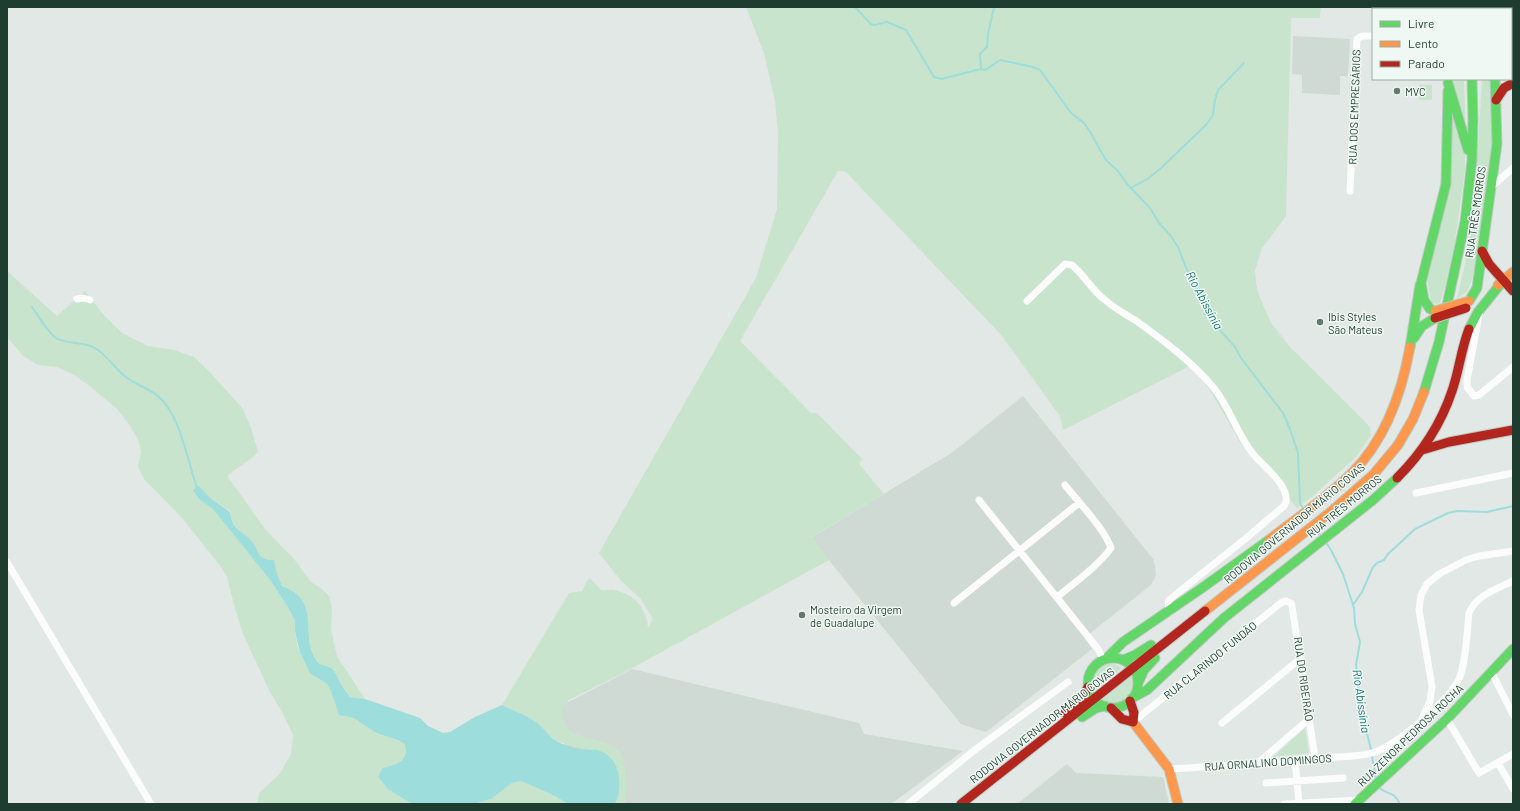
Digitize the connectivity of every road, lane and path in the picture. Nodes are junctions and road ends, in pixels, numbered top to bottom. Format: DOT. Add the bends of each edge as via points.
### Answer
graph roads {
  1 [pos="1372,36"];
  2 [pos="1472,80"];
  3 [pos="1477,80"];
  4 [pos="1495,80"];
  5 [pos="1448,81"];
  6 [pos="1513,83"];
  7 [pos="1496,100"];
  8 [pos="1474,107"];
  9 [pos="1472,161"];
  10 [pos="1513,168"];
  11 [pos="1491,188"];
  12 [pos="1350,191"];
  13 [pos="1482,251"];
  14 [pos="1513,272"];
  15 [pos="1503,281"];
  16 [pos="1421,283"];
  17 [pos="1513,291"];
  18 [pos="77,300"];
  19 [pos="90,300"];
  20 [pos="1027,301"];
  21 [pos="1467,304"];
  22 [pos="1481,308"];
  23 [pos="1435,315"];
  24 [pos="1410,345"];
  25 [pos="1513,367"];
  26 [pos="1513,430"];
  27 [pos="1434,431"];
  28 [pos="1449,442"];
  29 [pos="1422,450"];
  30 [pos="1513,473"];
  31 [pos="1065,485"];
  32 [pos="1416,493"];
  33 [pos="979,500"];
  34 [pos="1079,503"];
  35 [pos="1020,551"];
  36 [pos="1513,551"];
  37 [pos="7,562"];
  38 [pos="1513,581"];
  39 [pos="1057,597"];
  40 [pos="954,602"];
  41 [pos="1289,602"];
  42 [pos="1169,612"];
  43 [pos="1192,622"];
  44 [pos="1168,641"];
  45 [pos="1513,649"];
  46 [pos="1301,658"];
  47 [pos="1105,659"];
  48 [pos="1123,660"];
  49 [pos="1133,668"];
  50 [pos="1491,671"];
  51 [pos="1068,682"];
  52 [pos="1138,684"];
  53 [pos="1088,687"];
  54 [pos="1094,699"];
  55 [pos="1131,700"];
  56 [pos="1108,707"];
  57 [pos="1513,715"];
  58 [pos="1136,717"];
  59 [pos="1309,719"];
  60 [pos="1447,719"];
  61 [pos="1422,721"];
  62 [pos="1222,723"];
  63 [pos="1039,743"];
  64 [pos="1024,754"];
  65 [pos="1513,754"];
  66 [pos="1315,758"];
  67 [pos="1295,761"];
  68 [pos="1258,763"];
  69 [pos="1498,763"];
  70 [pos="1169,769"];
  71 [pos="1343,778"];
  72 [pos="1296,780"];
  73 [pos="1266,783"];
  74 [pos="1513,789"];
  75 [pos="1358,802"];
  76 [pos="1299,803"];
  77 [pos="151,804"];
  78 [pos="908,804"];
  79 [pos="961,804"];
  80 [pos="1178,804"];
  81 [pos="1284,804"];
  1 -- 12 [label="street, RUA DOS EMPRESÁRIOS" via="1357,39"];
  2 -- 8 [label="main road, RODOVIA GOVERNADOR MÁRIO COVAS"];
  3 -- 8 [label="main road"];
  4 -- 7 [label="main road, RUA TRÊS MORROS"];
  5 -- 9 [label="main road"];
  5 -- 16 [label="main road, RUA TRÊS MORROS" via="1446,184"];
  6 -- 7 [label="main road" via="1504,88"];
  7 -- 11 [label="main road, RUA TRÊS MORROS" via="1497,135"];
  8 -- 9 [label="main road, RODOVIA GOVERNADOR MÁRIO COVAS"];
  9 -- 43 [label="main road, RODOVIA GOVERNADOR MÁRIO COVAS" via="1462,242 1443,323 1421,400 1405,434 1383,464 1363,485"];
  10 -- 11 [label="street"];
  11 -- 13 [label="main road, RUA TRÊS MORROS"];
  13 -- 15 [label="main road"];
  13 -- 21 [label="main road, RUA TRÊS MORROS" via="1477,288"];
  14 -- 15 [label="main road"];
  15 -- 17 [label="main road"];
  15 -- 21 [label="main road" via="1481,299"];
  15 -- 22 [label="main road, RUA TRÊS MORROS"];
  16 -- 23 [label="main road, RUA TRÊS MORROS" via="1424,300"];
  16 -- 24 [label="main road, RUA TRÊS MORROS"];
  18 -- 19 [label="street"];
  20 -- 42 [label="street" via="1065,264 1072,265 1094,291 1168,344 1213,388 1249,448 1286,492 1287,500 1284,506 1169,600"];
  21 -- 23 [label="main road, bridge"];
  22 -- 25 [label="street" via="1467,386 1474,396 1479,395"];
  22 -- 27 [label="main road, RUA TRÊS MORROS" via="1468,332 1452,390"];
  23 -- 24 [label="main road" via="1422,326"];
  24 -- 42 [label="main road, RUA TRÊS MORROS" via="1396,402 1377,440 1353,472 1242,561"];
  26 -- 28 [label="main road"];
  27 -- 28 [label="main road"];
  27 -- 29 [label="main road, RUA TRÊS MORROS"];
  28 -- 29 [label="main road"];
  29 -- 55 [label="main road, RUA TRÊS MORROS" via="1396,478 1223,618 1150,687"];
  30 -- 32 [label="street"];
  31 -- 34 [label="street"];
  33 -- 35 [label="street"];
  34 -- 35 [label="street"];
  34 -- 39 [label="street" via="1102,530 1111,548"];
  35 -- 39 [label="street"];
  35 -- 40 [label="street"];
  36 -- 61 [label="street" via="1466,560 1439,574 1427,584 1421,595 1419,610 1432,686 1430,701"];
  37 -- 77 [label="street"];
  38 -- 61 [label="street, RUA ORNALINO DOMINGOS" via="1484,596 1472,606 1459,678 1443,701"];
  39 -- 47 [label="street"];
  41 -- 46 [label="street, RUA DO RIBEIRÃO" via="1292,606"];
  41 -- 58 [label="street, RUA CLARINDO FUNDÃO" via="1282,602"];
  42 -- 47 [label="main road, RUA TRÊS MORROS" via="1123,642"];
  43 -- 44 [label="main road, RODOVIA GOVERNADOR MÁRIO COVAS"];
  43 -- 48 [label="main road" via="1170,632 1140,653"];
  44 -- 49 [label="main road, RODOVIA GOVERNADOR MÁRIO COVAS"];
  44 -- 52 [label="main road" via="1144,670"];
  45 -- 50 [label="main road, RUA ZENOR PEDROSA ROCHA"];
  46 -- 59 [label="street, RUA DO RIBEIRÃO"];
  46 -- 62 [label="street"];
  47 -- 48 [label="main road"];
  47 -- 53 [label="main road, RUA TRÊS MORROS" via="1092,669"];
  48 -- 49 [label="main road"];
  49 -- 52 [label="main road"];
  49 -- 54 [label="main road, RODOVIA GOVERNADOR MÁRIO COVAS"];
  50 -- 57 [label="street"];
  50 -- 60 [label="main road, RUA ZENOR PEDROSA ROCHA"];
  51 -- 78 [label="street" via="1003,728"];
  52 -- 55 [label="main road"];
  53 -- 54 [label="main road"];
  53 -- 63 [label="main road" via="1084,695 1054,724"];
  54 -- 56 [label="main road"];
  54 -- 63 [label="main road, RODOVIA GOVERNADOR MÁRIO COVAS"];
  55 -- 56 [label="main road, RUA TRÊS MORROS" via="1119,707"];
  55 -- 58 [label="main road"];
  56 -- 58 [label="main road" via="1122,719"];
  56 -- 64 [label="main road, RUA TRÊS MORROS" via="1092,710 1041,747"];
  58 -- 70 [label="main road"];
  59 -- 66 [label="street, RUA DO RIBEIRÃO"];
  59 -- 68 [label="street"];
  60 -- 69 [label="street" via="1479,774"];
  60 -- 75 [label="main road, RUA ZENOR PEDROSA ROCHA"];
  61 -- 66 [label="street, RUA ORNALINO DOMINGOS" via="1391,743 1371,753"];
  63 -- 64 [label="main road, RODOVIA GOVERNADOR MÁRIO COVAS"];
  64 -- 79 [label="main road, RODOVIA GOVERNADOR MÁRIO COVAS"];
  65 -- 69 [label="street"];
  66 -- 67 [label="street, RUA ORNALINO DOMINGOS"];
  67 -- 68 [label="street, RUA ORNALINO DOMINGOS"];
  67 -- 72 [label="street"];
  68 -- 70 [label="street, RUA ORNALINO DOMINGOS"];
  69 -- 74 [label="street"];
  70 -- 80 [label="main road"];
  71 -- 72 [label="street"];
  72 -- 73 [label="street"];
  72 -- 76 [label="street"];
  75 -- 76 [label="street"];
  76 -- 81 [label="street"];
}
